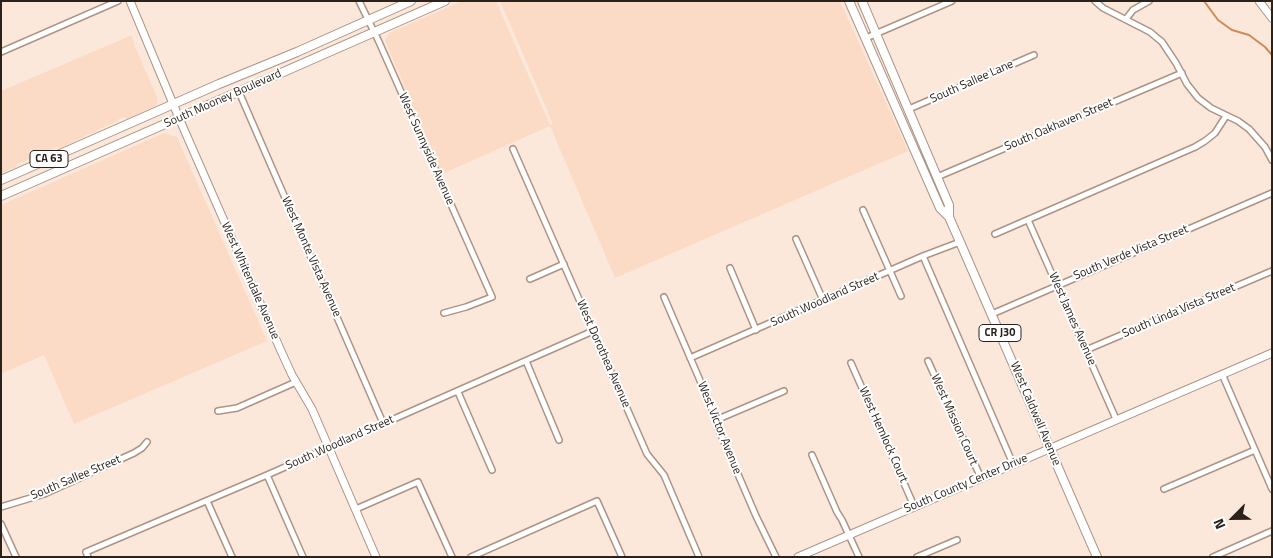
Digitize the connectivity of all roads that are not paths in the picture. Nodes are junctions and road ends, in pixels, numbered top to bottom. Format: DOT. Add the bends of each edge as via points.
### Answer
graph roads {
  1 [pos="118,1"];
  2 [pos="130,1"];
  3 [pos="360,1"];
  4 [pos="411,1"];
  5 [pos="445,1"];
  6 [pos="849,1"];
  7 [pos="862,1"];
  8 [pos="952,1"];
  9 [pos="1095,1"];
  10 [pos="1149,1"];
  11 [pos="1259,1"];
  12 [pos="1272,18"];
  13 [pos="368,20"];
  14 [pos="1126,20"];
  15 [pos="374,32"];
  16 [pos="876,34"];
  17 [pos="866,38"];
  18 [pos="1,52"];
  19 [pos="1034,55"];
  20 [pos="1182,73"];
  21 [pos="239,92"];
  22 [pos="173,104"];
  23 [pos="908,109"];
  24 [pos="1226,116"];
  25 [pos="178,118"];
  26 [pos="905,127"];
  27 [pos="513,149"];
  28 [pos="1272,160"];
  29 [pos="937,177"];
  30 [pos="1,180"];
  31 [pos="1272,193"];
  32 [pos="1,196"];
  33 [pos="863,210"];
  34 [pos="949,217"];
  35 [pos="1028,220"];
  36 [pos="995,234"];
  37 [pos="796,239"];
  38 [pos="960,242"];
  39 [pos="923,256"];
  40 [pos="564,264"];
  41 [pos="730,268"];
  42 [pos="890,271"];
  43 [pos="1272,271"];
  44 [pos="530,279"];
  45 [pos="1057,285"];
  46 [pos="900,296"];
  47 [pos="664,297"];
  48 [pos="823,300"];
  49 [pos="444,313"];
  50 [pos="992,314"];
  51 [pos="756,330"];
  52 [pos="593,332"];
  53 [pos="1086,350"];
  54 [pos="1272,353"];
  55 [pos="690,358"];
  56 [pos="928,361"];
  57 [pos="526,362"];
  58 [pos="852,363"];
  59 [pos="1222,374"];
  60 [pos="296,382"];
  61 [pos="784,391"];
  62 [pos="458,392"];
  63 [pos="218,411"];
  64 [pos="1116,419"];
  65 [pos="716,420"];
  66 [pos="383,423"];
  67 [pos="559,440"];
  68 [pos="148,442"];
  69 [pos="328,448"];
  70 [pos="1050,449"];
  71 [pos="1255,450"];
  72 [pos="812,455"];
  73 [pos="1013,464"];
  74 [pos="492,470"];
  75 [pos="267,475"];
  76 [pos="980,478"];
  77 [pos="1164,489"];
  78 [pos="1272,489"];
  79 [pos="207,501"];
  80 [pos="914,506"];
  81 [pos="1,507"];
  82 [pos="356,509"];
  83 [pos="1,524"];
  84 [pos="1272,531"];
  85 [pos="849,534"];
  86 [pos="957,540"];
  87 [pos="87,555"];
  88 [pos="1095,556"];
  89 [pos="16,557"];
  90 [pos="232,557"];
  91 [pos="302,557"];
  92 [pos="376,557"];
  93 [pos="452,557"];
  94 [pos="471,557"];
  95 [pos="622,557"];
  96 [pos="699,557"];
  97 [pos="776,557"];
  98 [pos="798,557"];
  99 [pos="859,557"];
  100 [pos="917,557"];
  101 [pos="1213,557"];
  1 -- 18 [label="street"];
  2 -- 22 [label="street, West Whitendale Avenue"];
  3 -- 13 [label="street, West Sunnyside Avenue"];
  4 -- 13 [label="main road, South Mooney Boulevard / CA 63"];
  5 -- 15 [label="main road, South Mooney Boulevard / CA 63"];
  6 -- 17 [label="main road, West Caldwell Avenue / CR J30"];
  7 -- 16 [label="main road, West Caldwell Avenue / CR J30"];
  8 -- 16 [label="street"];
  9 -- 14 [label="street"];
  10 -- 14 [label="street" via="1133,10"];
  11 -- 12 [label="street"];
  13 -- 15 [label="street, West Sunnyside Avenue"];
  13 -- 22 [label="main road, South Mooney Boulevard / CA 63"];
  14 -- 20 [label="street" via="1162,42"];
  15 -- 21 [label="main road, South Mooney Boulevard / CA 63"];
  15 -- 49 [label="street, West Sunnyside Avenue" via="492,297"];
  16 -- 17 [label="street"];
  16 -- 23 [label="main road, West Caldwell Avenue / CR J30"];
  17 -- 26 [label="main road, West Caldwell Avenue / CR J30"];
  19 -- 23 [label="street, South Sallee Lane"];
  20 -- 24 [label="street" via="1198,98"];
  20 -- 29 [label="street, South Oakhaven Street"];
  21 -- 25 [label="main road, South Mooney Boulevard / CA 63"];
  21 -- 66 [label="street, West Monte Vista Avenue"];
  22 -- 25 [label="street, West Whitendale Avenue"];
  22 -- 30 [label="main road, South Mooney Boulevard / CA 63"];
  23 -- 29 [label="main road, West Caldwell Avenue / CR J30"];
  24 -- 28 [label="street" via="1249,129"];
  24 -- 35 [label="street" via="1215,133 1195,148"];
  25 -- 32 [label="main road, South Mooney Boulevard / CA 63"];
  25 -- 60 [label="street, West Whitendale Avenue"];
  26 -- 29 [label="main road" via="914,137 930,175"];
  26 -- 34 [label="main road, West Caldwell Avenue / CR J30" via="940,208"];
  27 -- 40 [label="street, West Dorothea Avenue"];
  29 -- 34 [label="main road, West Caldwell Avenue / CR J30" via="949,205"];
  31 -- 45 [label="street, South Verde Vista Street"];
  33 -- 42 [label="street"];
  34 -- 38 [label="main road, West Caldwell Avenue / CR J30"];
  35 -- 36 [label="street"];
  35 -- 45 [label="street, West James Avenue"];
  37 -- 48 [label="street"];
  38 -- 39 [label="street, South Woodland Street"];
  38 -- 50 [label="main road, West Caldwell Avenue / CR J30"];
  39 -- 42 [label="street, South Woodland Street"];
  39 -- 73 [label="street"];
  40 -- 44 [label="street"];
  40 -- 52 [label="street, West Dorothea Avenue"];
  41 -- 51 [label="street"];
  42 -- 46 [label="street"];
  42 -- 48 [label="street, South Woodland Street"];
  43 -- 53 [label="street, South Linda Vista Street"];
  45 -- 50 [label="street, South Verde Vista Street"];
  45 -- 53 [label="street, West James Avenue"];
  47 -- 55 [label="street, West Victor Avenue"];
  48 -- 51 [label="street, South Woodland Street"];
  50 -- 70 [label="main road, West Caldwell Avenue / CR J30"];
  51 -- 55 [label="street, South Woodland Street"];
  52 -- 57 [label="street, South Woodland Street"];
  52 -- 96 [label="street, West Dorothea Avenue" via="647,454 664,475"];
  53 -- 64 [label="street, West James Avenue"];
  54 -- 59 [label="street, South County Center Drive"];
  55 -- 65 [label="street, West Victor Avenue"];
  56 -- 76 [label="street, West Mission Court"];
  57 -- 62 [label="street, South Woodland Street"];
  57 -- 67 [label="street"];
  58 -- 80 [label="street, West Hemlock Court"];
  59 -- 64 [label="street, South County Center Drive"];
  59 -- 71 [label="street"];
  60 -- 63 [label="street" via="237,408"];
  60 -- 69 [label="street, West Whitendale Avenue" via="312,409"];
  61 -- 65 [label="street"];
  62 -- 66 [label="street, South Woodland Street"];
  62 -- 74 [label="street"];
  64 -- 70 [label="street, South County Center Drive"];
  65 -- 97 [label="street, West Victor Avenue"];
  66 -- 69 [label="street, South Woodland Street"];
  68 -- 81 [label="street, South Sallee Street" via="134,453 44,494"];
  69 -- 75 [label="street, South Woodland Street"];
  69 -- 82 [label="street, West Whitendale Avenue"];
  70 -- 73 [label="street, South County Center Drive"];
  70 -- 88 [label="main road, West Caldwell Avenue / CR J30"];
  71 -- 77 [label="street"];
  71 -- 78 [label="street"];
  72 -- 85 [label="street"];
  73 -- 76 [label="street, South County Center Drive"];
  75 -- 79 [label="street, South Woodland Street"];
  75 -- 91 [label="street"];
  76 -- 80 [label="street, South County Center Drive"];
  79 -- 87 [label="street, South Woodland Street"];
  79 -- 90 [label="street"];
  80 -- 85 [label="street, South County Center Drive"];
  82 -- 92 [label="street, West Whitendale Avenue"];
  82 -- 93 [label="street" via="418,482"];
  83 -- 89 [label="street"];
  84 -- 101 [label="street"];
  85 -- 98 [label="street, South County Center Drive"];
  85 -- 99 [label="street"];
  86 -- 100 [label="street"];
  94 -- 95 [label="street" via="597,501"];
}
